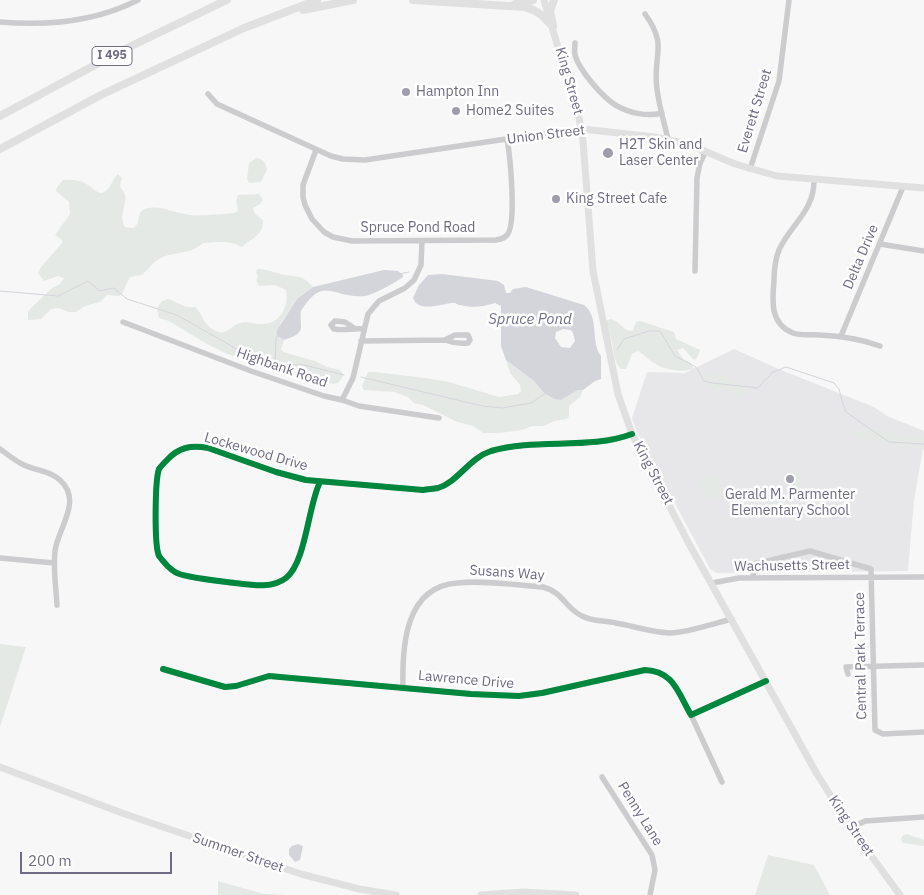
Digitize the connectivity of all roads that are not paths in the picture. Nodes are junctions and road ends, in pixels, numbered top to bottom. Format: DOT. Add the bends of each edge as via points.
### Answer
graph roads {
  1 [pos="138,0"];
  2 [pos="216,0"];
  3 [pos="227,0"];
  4 [pos="317,0"];
  5 [pos="353,0"];
  6 [pos="413,0"];
  7 [pos="534,0"];
  8 [pos="544,0"];
  9 [pos="554,0"];
  10 [pos="789,0"];
  11 [pos="511,6"];
  12 [pos="644,14"];
  13 [pos="0,22"];
  14 [pos="174,25"];
  15 [pos="553,27"];
  16 [pos="244,28"];
  17 [pos="575,43"];
  18 [pos="208,94"];
  19 [pos="662,113"];
  20 [pos="0,116"];
  21 [pos="582,129"];
  22 [pos="507,139"];
  23 [pos="668,139"];
  24 [pos="0,149"];
  25 [pos="316,150"];
  26 [pos="706,151"];
  27 [pos="750,169"];
  28 [pos="814,180"];
  29 [pos="904,188"];
  30 [pos="924,188"];
  31 [pos="422,241"];
  32 [pos="880,244"];
  33 [pos="924,251"];
  34 [pos="695,271"];
  35 [pos="123,322"];
  36 [pos="354,328"];
  37 [pos="363,329"];
  38 [pos="840,336"];
  39 [pos="445,340"];
  40 [pos="361,341"];
  41 [pos="880,346"];
  42 [pos="342,400"];
  43 [pos="439,418"];
  44 [pos="632,434"];
  45 [pos="0,449"];
  46 [pos="320,482"];
  47 [pos="0,558"];
  48 [pos="54,563"];
  49 [pos="924,577"];
  50 [pos="753,578"];
  51 [pos="872,578"];
  52 [pos="712,583"];
  53 [pos="57,605"];
  54 [pos="732,619"];
  55 [pos="873,665"];
  56 [pos="924,666"];
  57 [pos="163,669"];
  58 [pos="848,674"];
  59 [pos="766,681"];
  60 [pos="403,687"];
  61 [pos="691,715"];
  62 [pos="924,732"];
  63 [pos="0,766"];
  64 [pos="602,777"];
  65 [pos="722,782"];
  66 [pos="924,817"];
  67 [pos="851,828"];
  68 [pos="535,894"];
  69 [pos="396,895"];
  70 [pos="481,895"];
  71 [pos="576,895"];
  72 [pos="650,895"];
  73 [pos="900,895"];
  1 -- 13 [label="street" via="77,20 30,24"];
  2 -- 14 [label="highway"];
  3 -- 14 [label="highway, I 495"];
  4 -- 16 [label="highway, I 495"];
  5 -- 16 [label="highway" via="307,8"];
  6 -- 11 [label="highway"];
  7 -- 11 [label="highway"];
  8 -- 15 [label="main road, King Street"];
  9 -- 15 [label="highway" via="550,12"];
  10 -- 27 [label="street, Everett Street" via="779,81"];
  11 -- 15 [label="highway" via="535,10"];
  12 -- 19 [label="street" via="658,39 656,86"];
  14 -- 20 [label="highway, I 495"];
  15 -- 21 [label="main road, King Street"];
  16 -- 24 [label="highway, I 495" via="103,94"];
  17 -- 19 [label="street" via="575,54 584,72 613,104 637,113"];
  18 -- 25 [label="street, Union Street" via="217,104"];
  19 -- 23 [label="street"];
  21 -- 22 [label="street, Union Street"];
  21 -- 23 [label="main road, Union Street"];
  21 -- 44 [label="main road, King Street" via="593,271 618,394"];
  22 -- 25 [label="street, Union Street" via="365,160 343,159"];
  22 -- 31 [label="street, Spruce Pond Road" via="512,211 506,237 496,240"];
  23 -- 26 [label="main road, Union Street"];
  25 -- 31 [label="street, Spruce Pond Road" via="304,180 303,197 308,213 324,232 352,241"];
  26 -- 27 [label="main road, Union Street"];
  26 -- 34 [label="street" via="696,178"];
  27 -- 28 [label="main road, Union Street"];
  28 -- 29 [label="main road, Union Street"];
  28 -- 38 [label="street" via="814,193 808,207 779,250 775,264 773,312 785,329 797,334"];
  29 -- 30 [label="main road, Union Street"];
  29 -- 32 [label="street, Delta Drive"];
  31 -- 37 [label="street" via="421,265 414,280 376,304"];
  32 -- 33 [label="street"];
  32 -- 38 [label="street, Delta Drive"];
  35 -- 42 [label="street, Highbank Road" via="265,376"];
  36 -- 37 [label="street"];
  37 -- 40 [label="street"];
  38 -- 41 [label="street"];
  39 -- 40 [label="street"];
  40 -- 42 [label="street" via="351,383"];
  42 -- 43 [label="street, Highbank Road" via="358,406"];
  44 -- 46 [label="street, Lockewood Drive" via="612,440 511,446 486,453 438,488"];
  44 -- 52 [label="main road, King Street"];
  45 -- 48 [label="street" via="23,465 52,474 66,487 70,505 57,542"];
  46 -- 46 [label="street, Lockewood Drive" via="276,472 208,448 198,446 175,452 160,469 156,502 160,556 176,573 198,578 269,585 286,578 301,551"];
  47 -- 48 [label="street"];
  48 -- 53 [label="street"];
  49 -- 51 [label="street, Wachusetts Street"];
  50 -- 51 [label="street, Wachusetts Street"];
  50 -- 51 [label="street" via="754,564 810,551 871,569"];
  50 -- 52 [label="street, Wachusetts Street"];
  51 -- 55 [label="street, Central Park Terrace"];
  52 -- 54 [label="main road, King Street"];
  54 -- 59 [label="main road, King Street"];
  54 -- 60 [label="street, Susans Way" via="679,632 664,632 594,621 577,614 555,592 543,587 456,583 429,592 412,613 407,628"];
  55 -- 56 [label="street"];
  55 -- 58 [label="street" via="846,667"];
  55 -- 62 [label="street, Central Park Terrace" via="874,727 877,732"];
  57 -- 60 [label="street, Lawrence Drive" via="225,687 269,676"];
  59 -- 61 [label="street"];
  59 -- 67 [label="main road, King Street"];
  60 -- 61 [label="street, Lawrence Drive" via="519,696 645,670 655,671 673,682"];
  61 -- 65 [label="street, Lawrence Drive"];
  63 -- 69 [label="main road, Summer Street" via="122,813 301,874"];
  64 -- 72 [label="street, Penny Lane" via="652,855 655,870"];
  66 -- 67 [label="street" via="865,821"];
  67 -- 73 [label="main road, King Street"];
  68 -- 70 [label="main road"];
  68 -- 71 [label="main road"];
}
